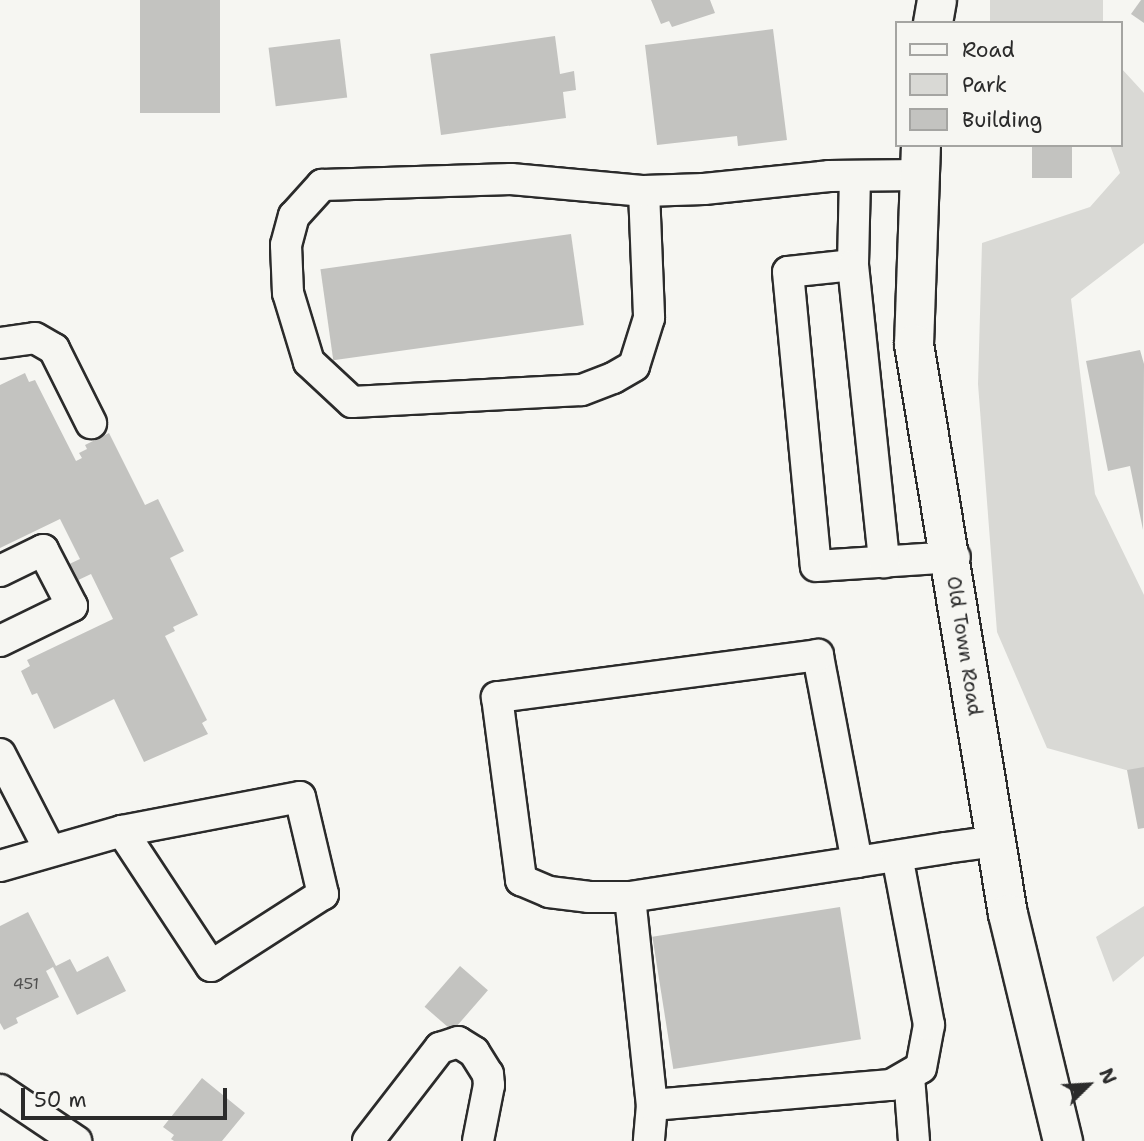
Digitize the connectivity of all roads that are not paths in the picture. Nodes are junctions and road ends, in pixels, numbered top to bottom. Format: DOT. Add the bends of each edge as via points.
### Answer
graph roads {
  1 [pos="937,0"];
  2 [pos="933,21"];
  3 [pos="920,160"];
  4 [pos="855,176"];
  5 [pos="644,191"];
  6 [pos="853,265"];
  7 [pos="0,343"];
  8 [pos="91,423"];
  9 [pos="952,557"];
  10 [pos="884,562"];
  11 [pos="0,571"];
  12 [pos="0,641"];
  13 [pos="0,754"];
  14 [pos="122,831"];
  15 [pos="996,841"];
  16 [pos="50,851"];
  17 [pos="897,856"];
  18 [pos="857,862"];
  19 [pos="0,866"];
  20 [pos="630,897"];
  21 [pos="909,1076"];
  22 [pos="0,1090"];
  23 [pos="652,1105"];
  24 [pos="76,1141"];
  25 [pos="368,1141"];
  26 [pos="478,1141"];
  27 [pos="649,1141"];
  28 [pos="914,1141"];
  29 [pos="1063,1141"];
  1 -- 2 [label="main road"];
  3 -- 4 [label="street"];
  3 -- 9 [label="main road, Old Town Road" via="914,344"];
  4 -- 5 [label="street"];
  4 -- 6 [label="street"];
  5 -- 5 [label="street" via="512,179 322,185 294,216 286,245 288,293 309,362 352,402 581,390 613,378 634,366 649,318"];
  6 -- 10 [label="street"];
  6 -- 10 [label="street" via="788,272 816,566"];
  7 -- 8 [label="street" via="35,338 54,349"];
  9 -- 10 [label="street"];
  9 -- 15 [label="main road, Old Town Road"];
  11 -- 12 [label="street" via="43,550 72,606"];
  13 -- 16 [label="street"];
  14 -- 14 [label="street" via="299,797 323,894 211,966"];
  14 -- 16 [label="street"];
  15 -- 17 [label="street"];
  15 -- 29 [label="main road, Old Town Road" via="1008,915"];
  16 -- 19 [label="street"];
  17 -- 18 [label="street"];
  17 -- 21 [label="street" via="929,1025 921,1069"];
  18 -- 20 [label="street"];
  18 -- 20 [label="street" via="818,655 497,697 521,880 549,892"];
  20 -- 23 [label="street"];
  21 -- 23 [label="street" via="891,1086"];
  21 -- 28 [label="street"];
  22 -- 24 [label="street"];
  23 -- 27 [label="street"];
  25 -- 26 [label="street" via="440,1048 458,1042 474,1052 488,1074"];
}
